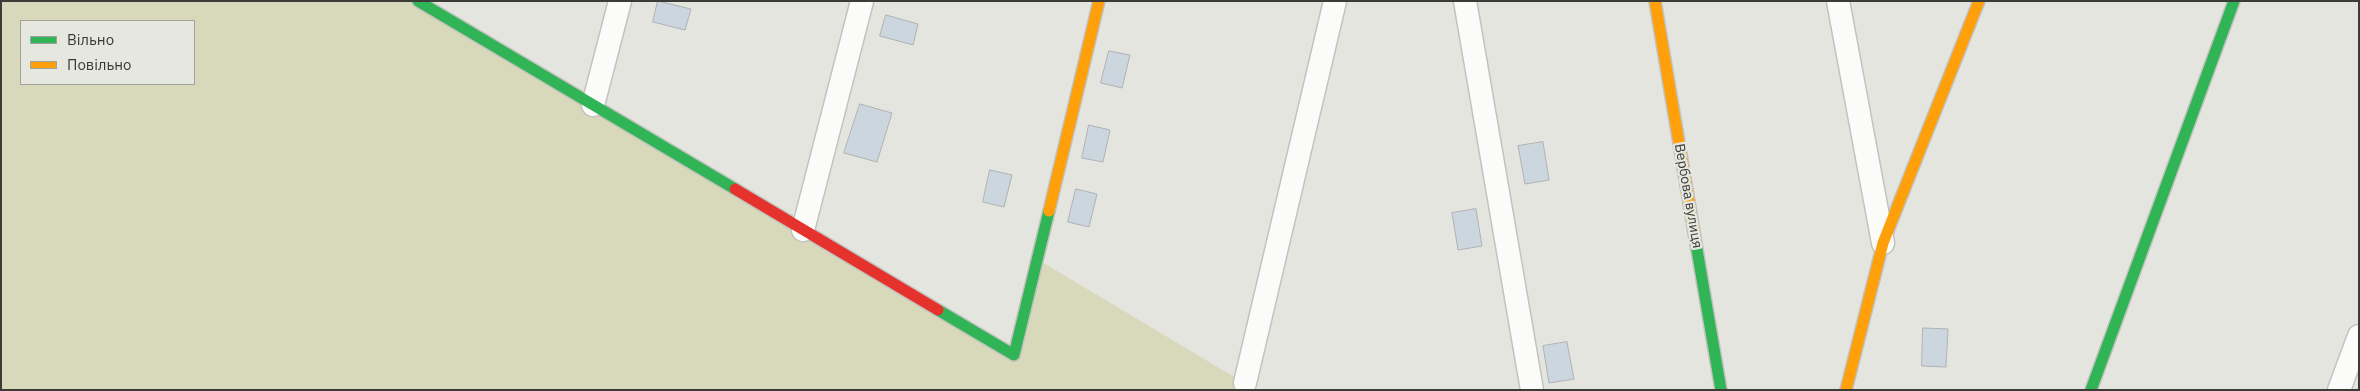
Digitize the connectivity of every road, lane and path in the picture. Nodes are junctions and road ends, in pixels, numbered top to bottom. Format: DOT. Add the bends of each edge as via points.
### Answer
graph roads {
  1 [pos="418,1"];
  2 [pos="620,1"];
  3 [pos="862,1"];
  4 [pos="1100,1"];
  5 [pos="1335,1"];
  6 [pos="1465,1"];
  7 [pos="1655,1"];
  8 [pos="1838,1"];
  9 [pos="1979,1"];
  10 [pos="2234,1"];
  11 [pos="593,105"];
  12 [pos="804,230"];
  13 [pos="1883,243"];
  14 [pos="2359,336"];
  15 [pos="1245,384"];
  16 [pos="1532,390"];
  17 [pos="1721,390"];
  18 [pos="1846,390"];
  19 [pos="2090,390"];
  20 [pos="2339,390"];
  1 -- 11 [label="street"];
  2 -- 11 [label="street"];
  3 -- 12 [label="street"];
  4 -- 12 [label="street" via="1014,355"];
  5 -- 15 [label="street"];
  6 -- 16 [label="street"];
  7 -- 17 [label="street, Вербова вулиця"];
  8 -- 13 [label="street"];
  9 -- 13 [label="street"];
  10 -- 19 [label="street"];
  11 -- 12 [label="street"];
  13 -- 18 [label="street"];
  14 -- 20 [label="street"];
}
